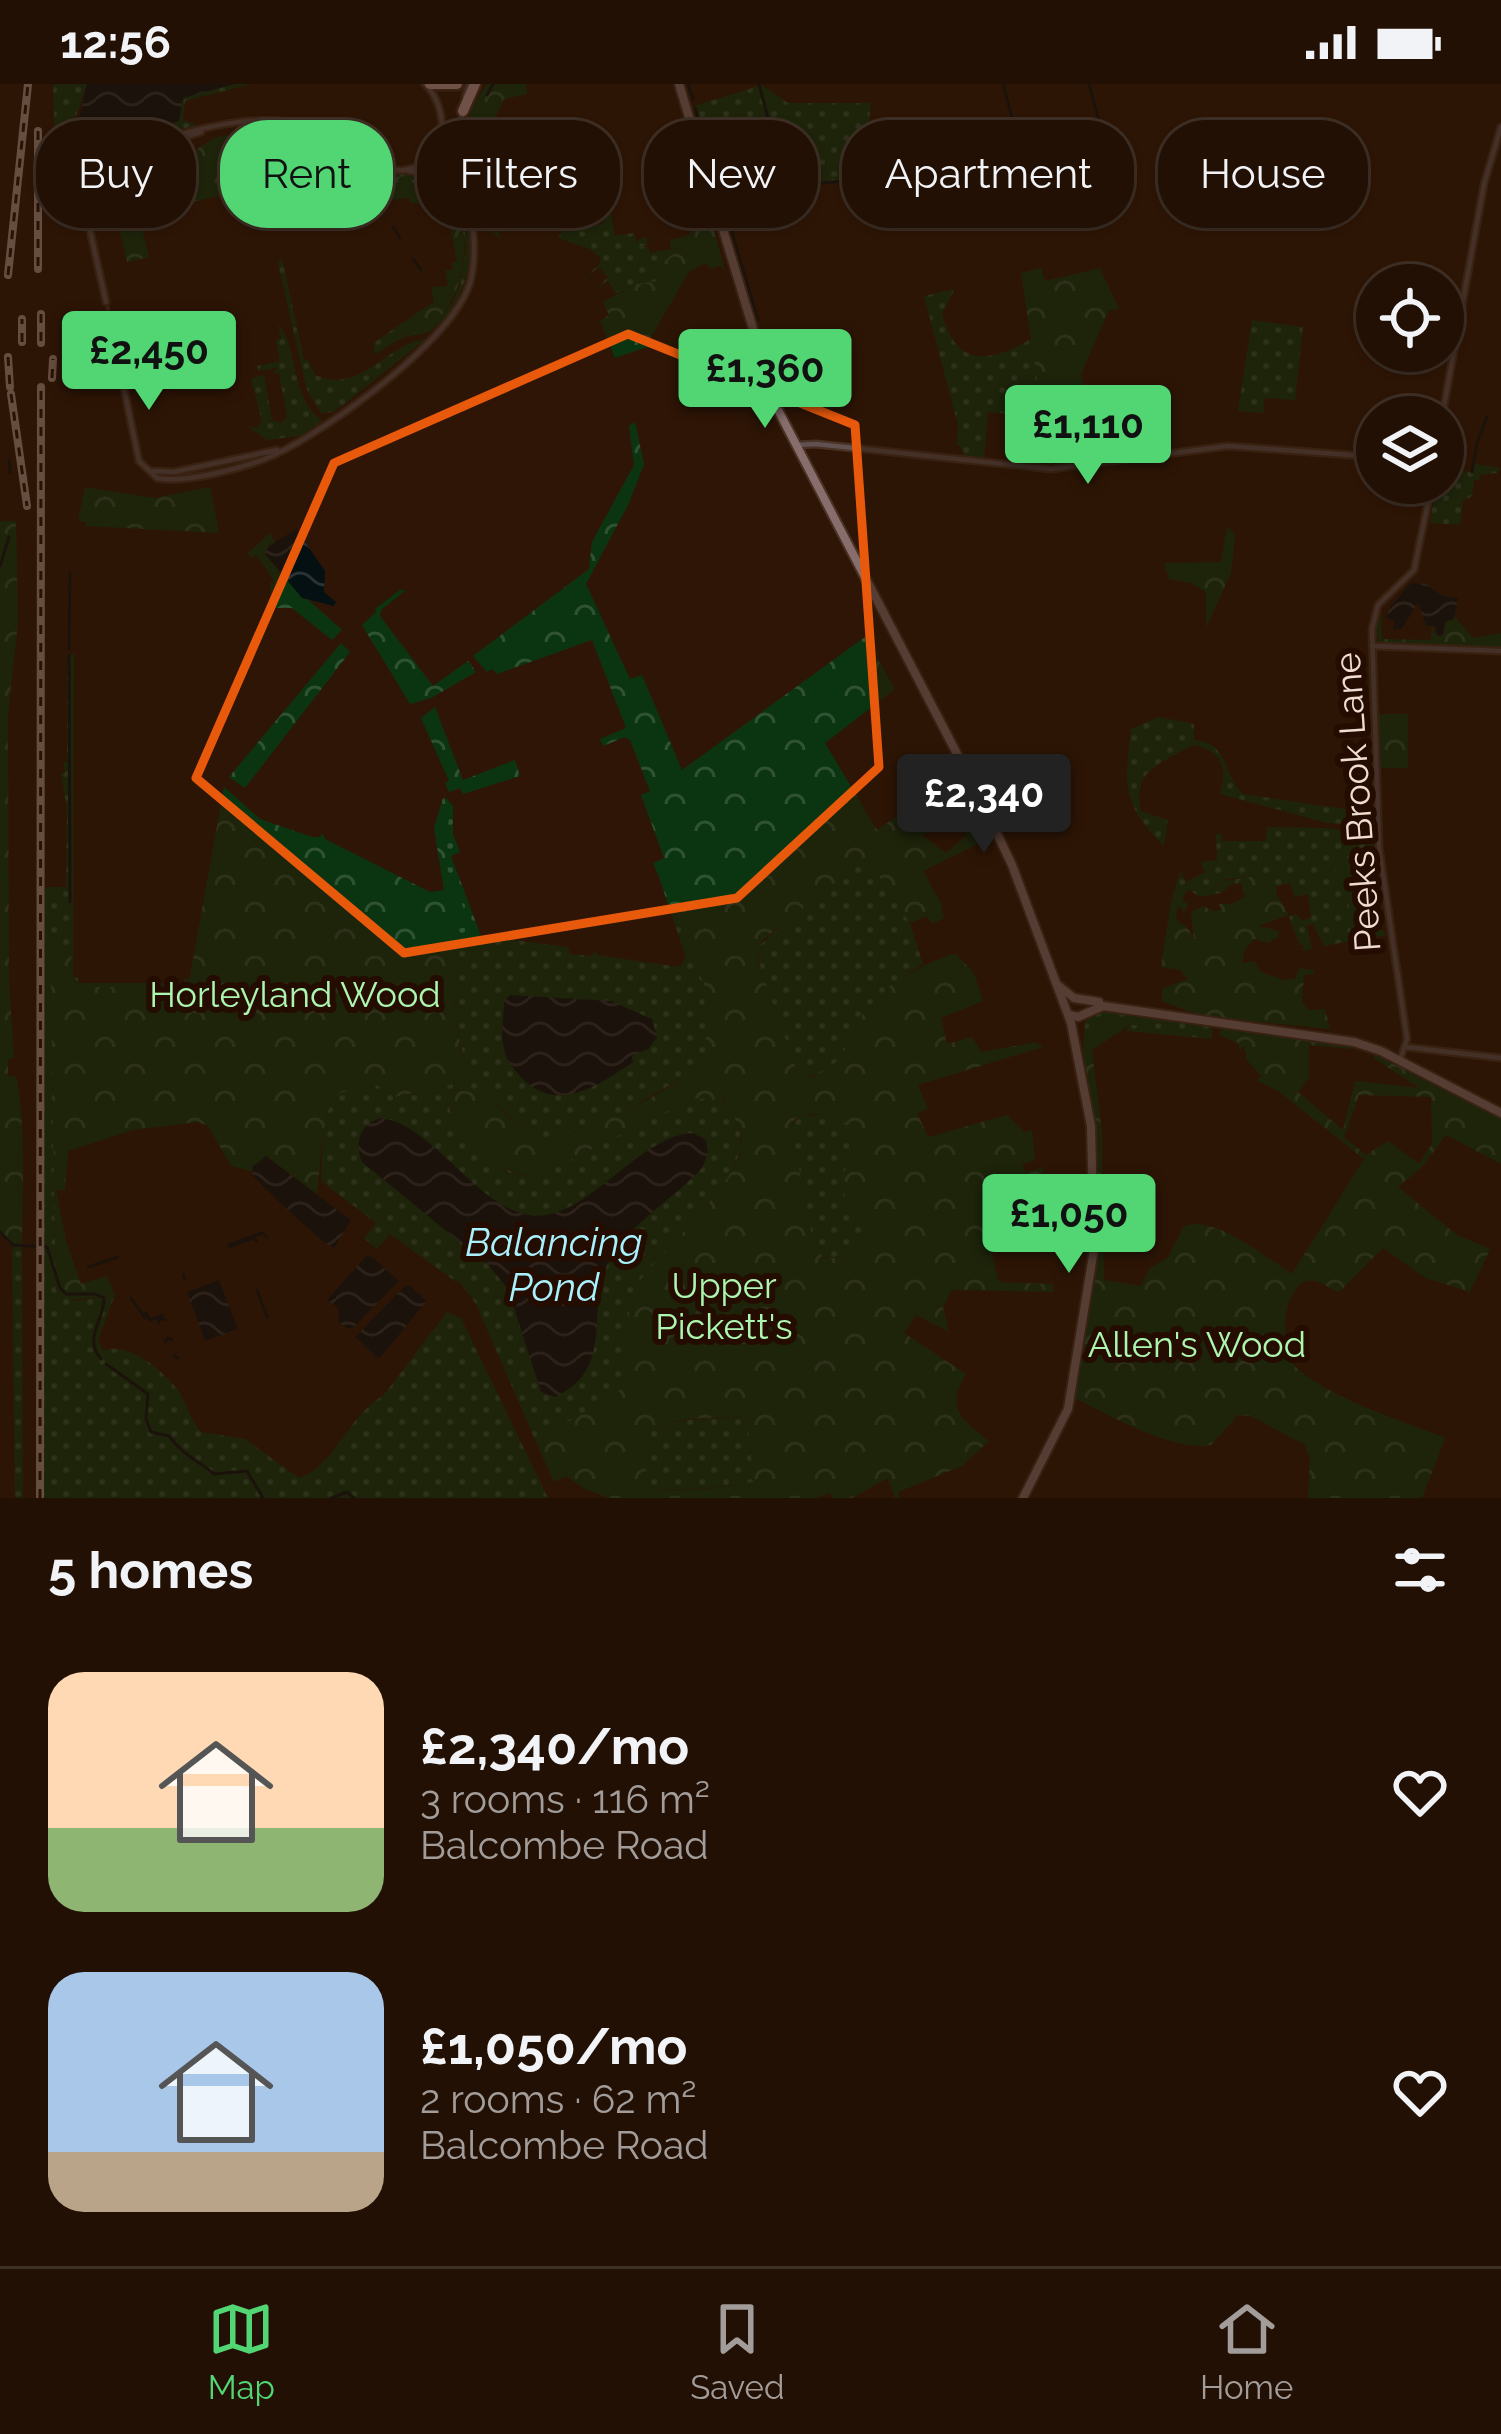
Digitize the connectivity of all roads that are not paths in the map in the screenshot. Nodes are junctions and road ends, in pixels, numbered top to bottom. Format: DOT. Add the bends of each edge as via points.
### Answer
graph roads {
  1 [pos="427,84"];
  2 [pos="457,84"];
  3 [pos="472,84"];
  4 [pos="679,84"];
  5 [pos="463,111"];
  6 [pos="462,120"];
  7 [pos="217,125"];
  8 [pos="1501,127"];
  9 [pos="196,132"];
  10 [pos="403,170"];
  11 [pos="417,172"];
  12 [pos="472,228"];
  13 [pos="106,302"];
  14 [pos="117,355"];
  15 [pos="1446,396"];
  16 [pos="796,445"];
  17 [pos="1356,455"];
  18 [pos="153,472"];
  19 [pos="183,474"];
  20 [pos="1428,504"];
  21 [pos="1372,646"];
  22 [pos="1501,651"];
  23 [pos="1056,983"];
  24 [pos="1078,999"];
  25 [pos="1118,1007"];
  26 [pos="1067,1011"];
  27 [pos="1084,1013"];
  28 [pos="1406,1047"];
  29 [pos="1077,1054"];
  30 [pos="1501,1058"];
  31 [pos="1400,1060"];
  32 [pos="1501,1113"];
  33 [pos="1023,1498"];
  1 -- 2 [label="highway"];
  1 -- 10 [label="street" via="440,108 441,140 429,158"];
  3 -- 5 [label="highway"];
  4 -- 16 [label="main road" via="765,373"];
  5 -- 6 [label="street"];
  7 -- 9 [label="street"];
  7 -- 10 [label="street" via="299,124"];
  7 -- 13 [label="street" via="92,162 83,172"];
  8 -- 15 [label="street"];
  10 -- 11 [label="street"];
  12 -- 19 [label="street" via="472,272 452,318 427,345 289,448"];
  14 -- 19 [label="street" via="140,463 160,479"];
  16 -- 17 [label="street" via="1051,469 1228,446"];
  16 -- 23 [label="main road" via="980,796"];
  18 -- 19 [label="street"];
  20 -- 21 [label="street, Peeks Brook Lane" via="1415,567 1377,608"];
  21 -- 22 [label="street"];
  21 -- 28 [label="street, Peeks Brook Lane" via="1379,848"];
  23 -- 24 [label="main road"];
  23 -- 26 [label="main road"];
  24 -- 25 [label="main road"];
  24 -- 26 [label="main road"];
  24 -- 27 [label="main road"];
  25 -- 27 [label="main road"];
  25 -- 31 [label="main road" via="1332,1036"];
  26 -- 27 [label="main road" via="1074,1018"];
  26 -- 29 [label="main road"];
  27 -- 29 [label="main road"];
  28 -- 30 [label="street"];
  28 -- 31 [label="street"];
  29 -- 33 [label="main road" via="1094,1162 1093,1262 1068,1409"];
  31 -- 32 [label="main road"];
}
